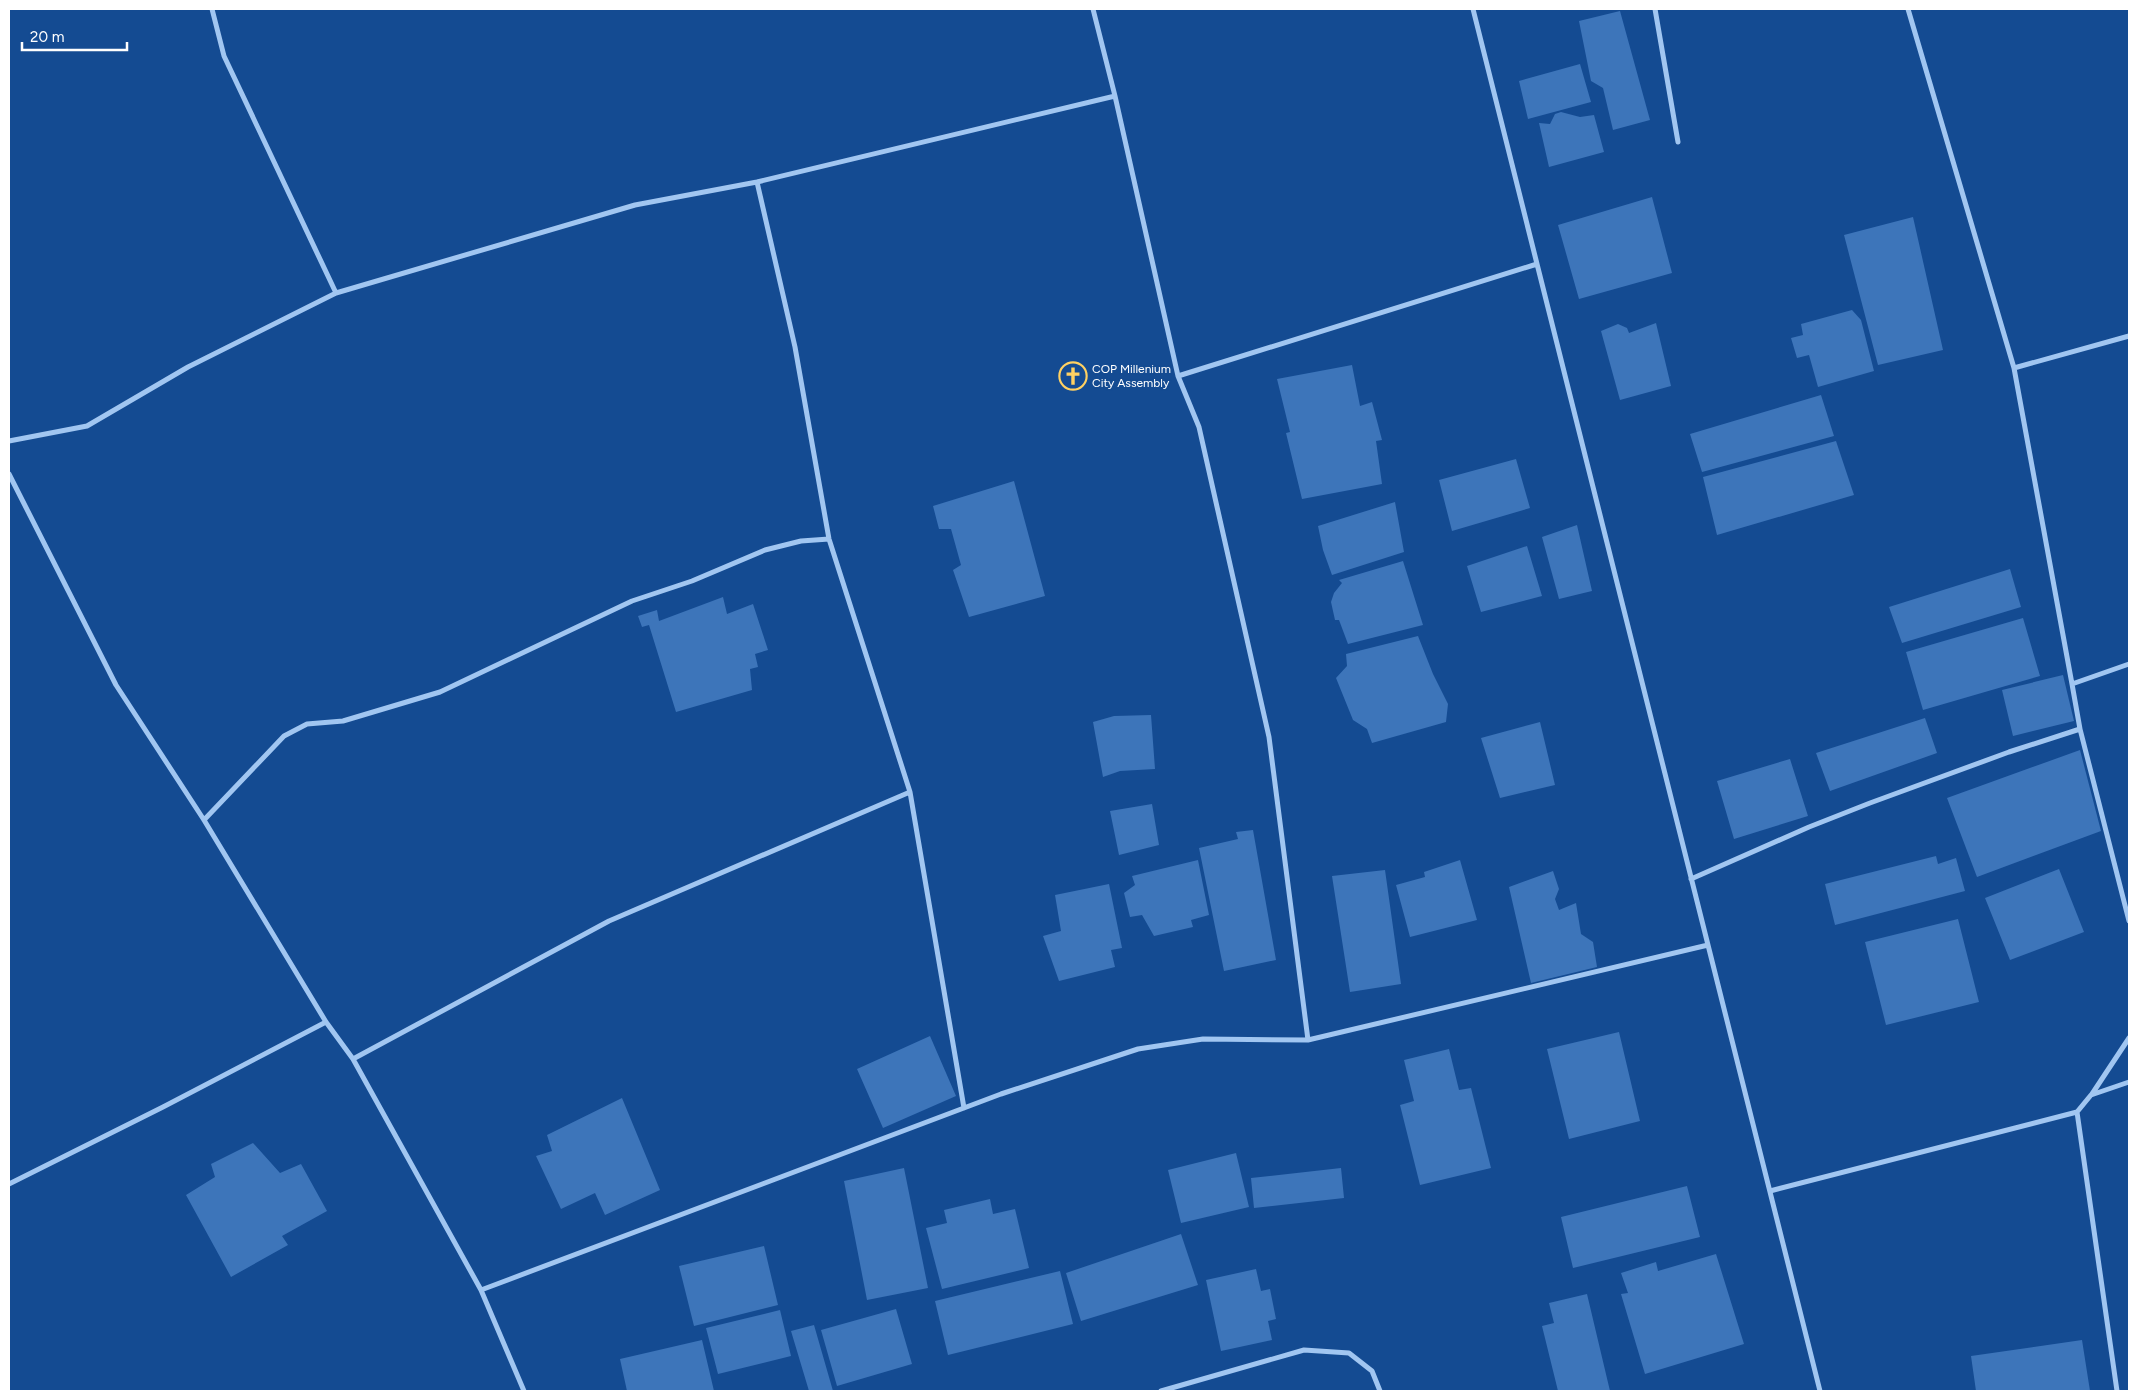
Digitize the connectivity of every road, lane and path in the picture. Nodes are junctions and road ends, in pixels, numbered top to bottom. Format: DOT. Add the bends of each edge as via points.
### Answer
graph roads {
  1 [pos="212,9"];
  2 [pos="1092,9"];
  3 [pos="1473,9"];
  4 [pos="1655,9"];
  5 [pos="1908,9"];
  6 [pos="1115,96"];
  7 [pos="1678,142"];
  8 [pos="757,182"];
  9 [pos="1537,264"];
  10 [pos="336,293"];
  11 [pos="2129,336"];
  12 [pos="2014,368"];
  13 [pos="1178,376"];
  14 [pos="9,441"];
  15 [pos="9,474"];
  16 [pos="829,539"];
  17 [pos="2129,664"];
  18 [pos="2072,684"];
  19 [pos="2080,729"];
  20 [pos="910,792"];
  21 [pos="204,820"];
  22 [pos="1691,879"];
  23 [pos="2129,921"];
  24 [pos="1708,946"];
  25 [pos="326,1022"];
  26 [pos="2129,1038"];
  27 [pos="1308,1040"];
  28 [pos="353,1059"];
  29 [pos="2129,1082"];
  30 [pos="2091,1095"];
  31 [pos="964,1108"];
  32 [pos="2077,1112"];
  33 [pos="9,1184"];
  34 [pos="1770,1190"];
  35 [pos="481,1290"];
  36 [pos="524,1391"];
  37 [pos="1161,1391"];
  38 [pos="1380,1391"];
  39 [pos="1820,1391"];
  40 [pos="2117,1391"];
  1 -- 10 [label="street" via="224,56"];
  2 -- 6 [label="street"];
  3 -- 9 [label="street"];
  4 -- 7 [label="street"];
  5 -- 12 [label="street"];
  6 -- 8 [label="street"];
  6 -- 13 [label="street"];
  8 -- 10 [label="street" via="635,205"];
  8 -- 16 [label="street" via="795,348"];
  9 -- 13 [label="street"];
  9 -- 22 [label="street"];
  10 -- 14 [label="street" via="188,367 86,426"];
  11 -- 12 [label="street"];
  12 -- 18 [label="street"];
  13 -- 27 [label="street" via="1199,427 1269,737"];
  15 -- 21 [label="street" via="116,685"];
  16 -- 20 [label="street"];
  16 -- 21 [label="street" via="801,541 765,550 692,581 632,601 440,692 343,721 307,724 284,736"];
  17 -- 18 [label="street"];
  18 -- 19 [label="street"];
  19 -- 22 [label="street" via="2009,752 1818,824"];
  19 -- 23 [label="street"];
  20 -- 28 [label="street" via="609,921"];
  20 -- 31 [label="street"];
  21 -- 25 [label="street"];
  22 -- 24 [label="street"];
  24 -- 27 [label="street"];
  24 -- 34 [label="street"];
  25 -- 28 [label="street"];
  25 -- 33 [label="street"];
  26 -- 30 [label="street"];
  27 -- 31 [label="street" via="1203,1039 1138,1049"];
  28 -- 35 [label="street"];
  29 -- 30 [label="street"];
  30 -- 32 [label="street"];
  31 -- 35 [label="street"];
  32 -- 34 [label="street"];
  32 -- 40 [label="street"];
  34 -- 39 [label="street"];
  35 -- 36 [label="street"];
  37 -- 38 [label="street" via="1304,1350 1348,1353 1372,1371"];
}
